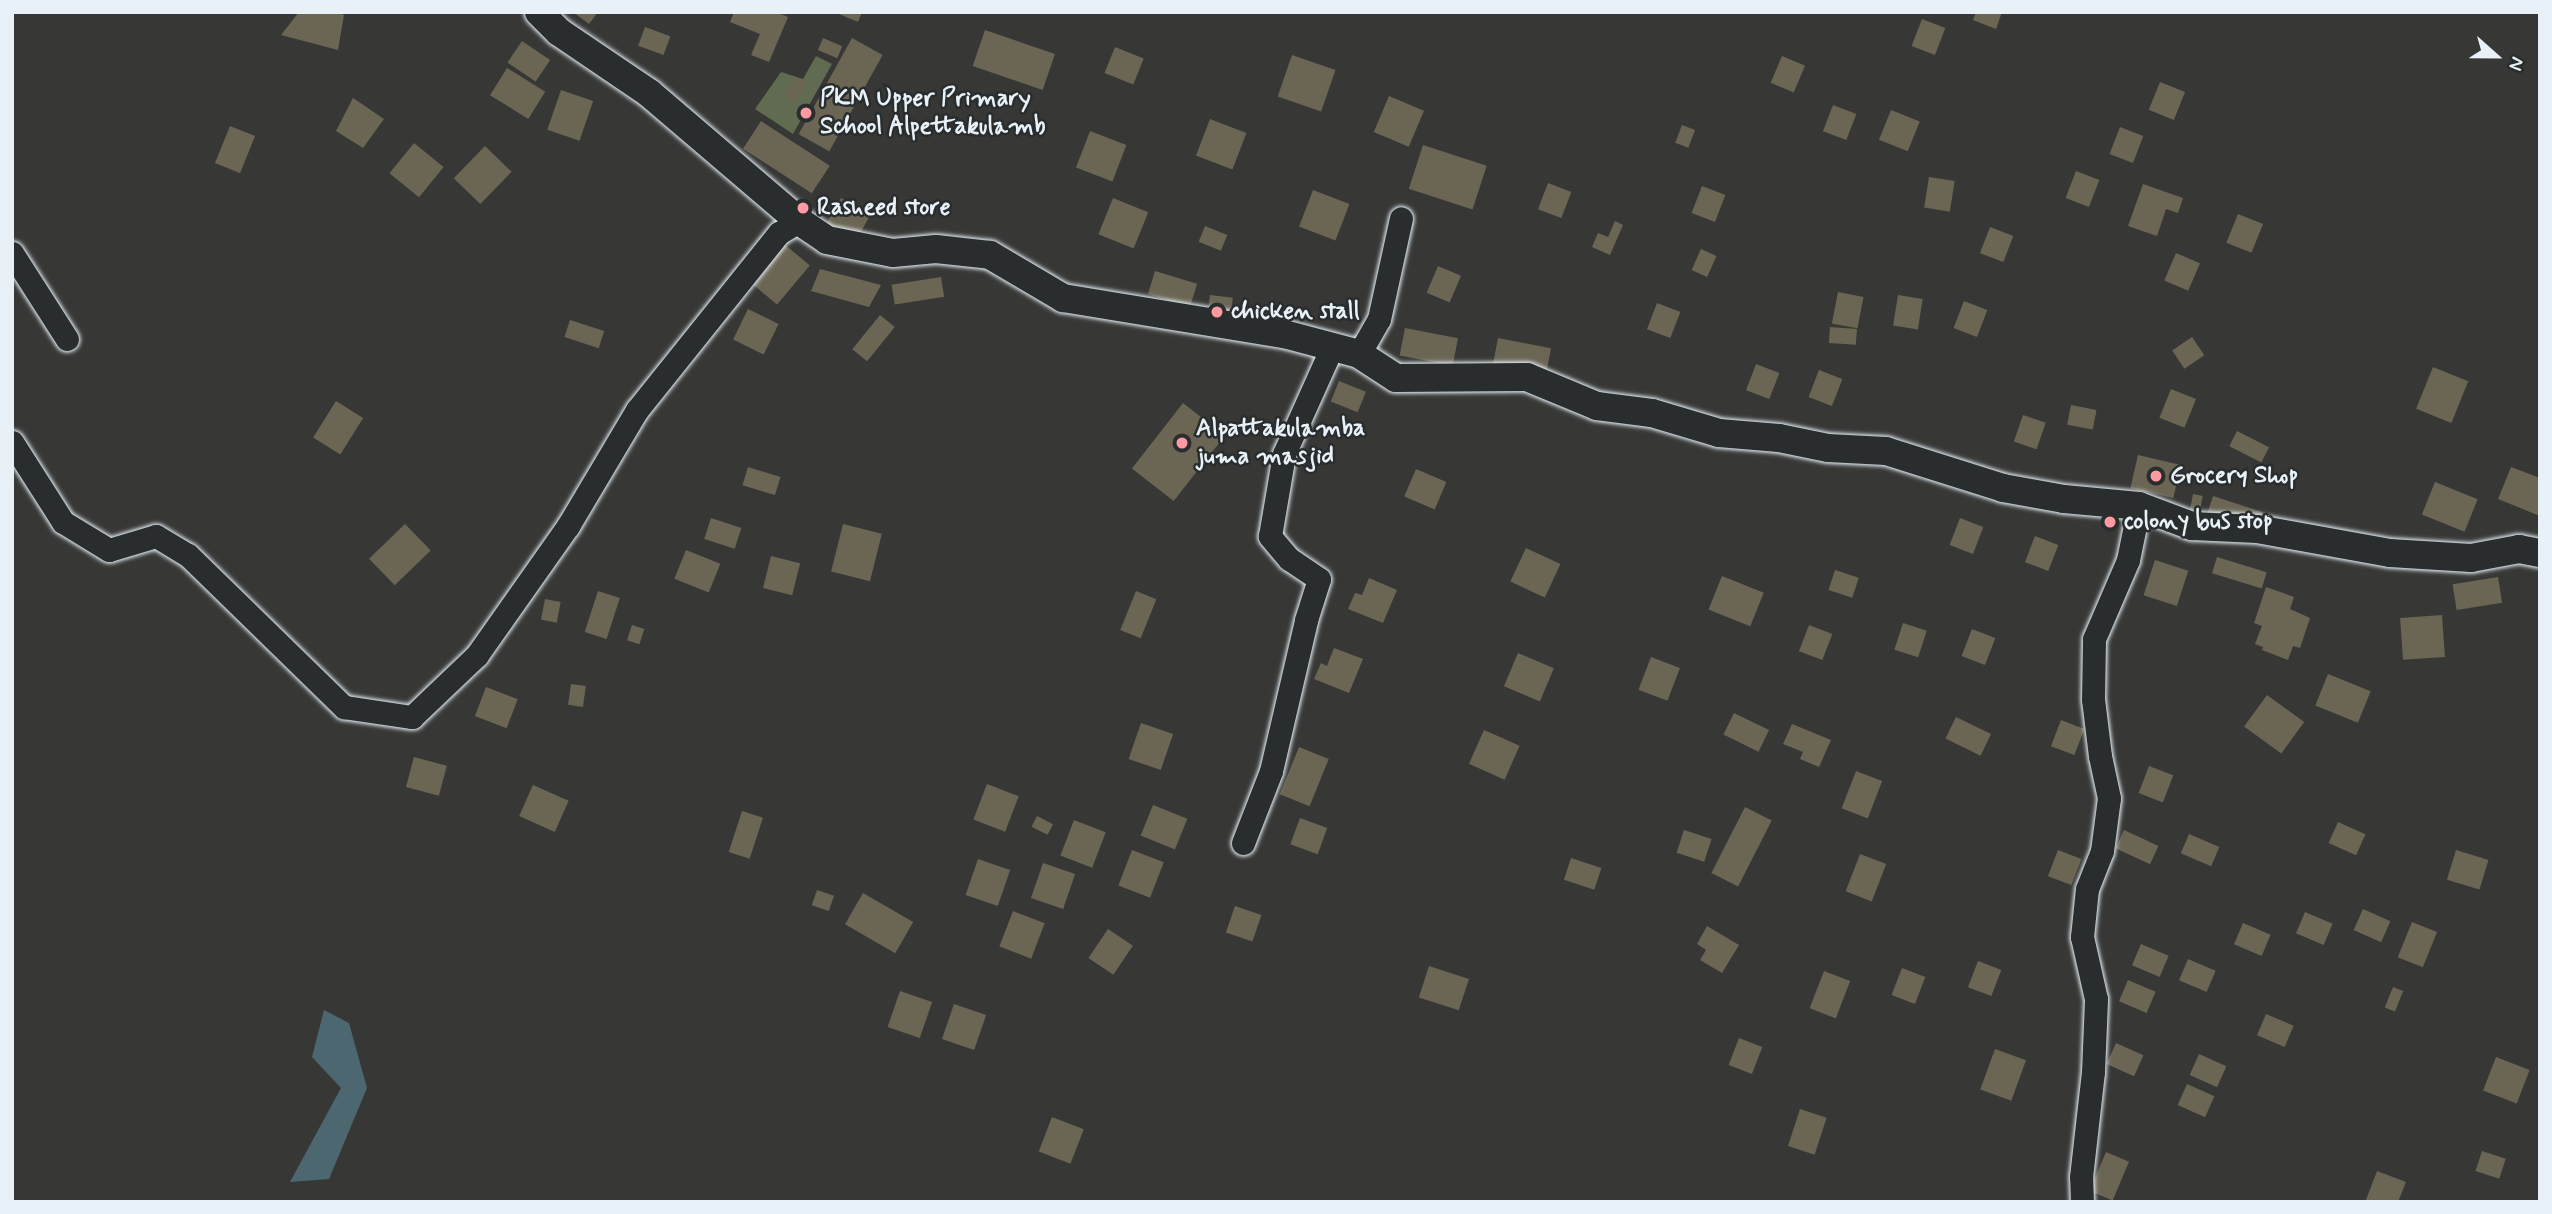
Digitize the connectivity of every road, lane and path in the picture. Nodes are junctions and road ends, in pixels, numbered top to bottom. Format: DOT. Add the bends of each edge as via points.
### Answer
graph roads {
  1 [pos="539,12"];
  2 [pos="1401,218"];
  3 [pos="799,221"];
  4 [pos="12,253"];
  5 [pos="67,339"];
  6 [pos="1332,346"];
  7 [pos="1359,354"];
  8 [pos="12,442"];
  9 [pos="2139,506"];
  10 [pos="2540,553"];
  11 [pos="1243,843"];
  12 [pos="2082,1202"];
  1 -- 3 [label="street" via="559,32 649,93"];
  2 -- 7 [label="street" via="1379,319"];
  3 -- 6 [label="street" via="827,240 893,253 936,249 990,255 1063,298 1216,321"];
  3 -- 8 [label="street" via="779,233 637,410 568,526 477,655 412,718 344,707 188,555 156,536 109,550 63,522"];
  4 -- 5 [label="street"];
  6 -- 7 [label="street"];
  6 -- 11 [label="street" via="1284,454 1270,536 1289,559 1320,579 1271,771"];
  7 -- 9 [label="street" via="1395,378 1527,377 1597,406 1651,412 1719,433 1886,451 2003,488"];
  9 -- 10 [label="street" via="2192,526 2256,529 2390,553 2471,558 2519,549"];
  9 -- 12 [label="street" via="2127,560 2094,639 2093,699 2109,798 2102,851 2087,889 2082,937 2096,999"];
}
